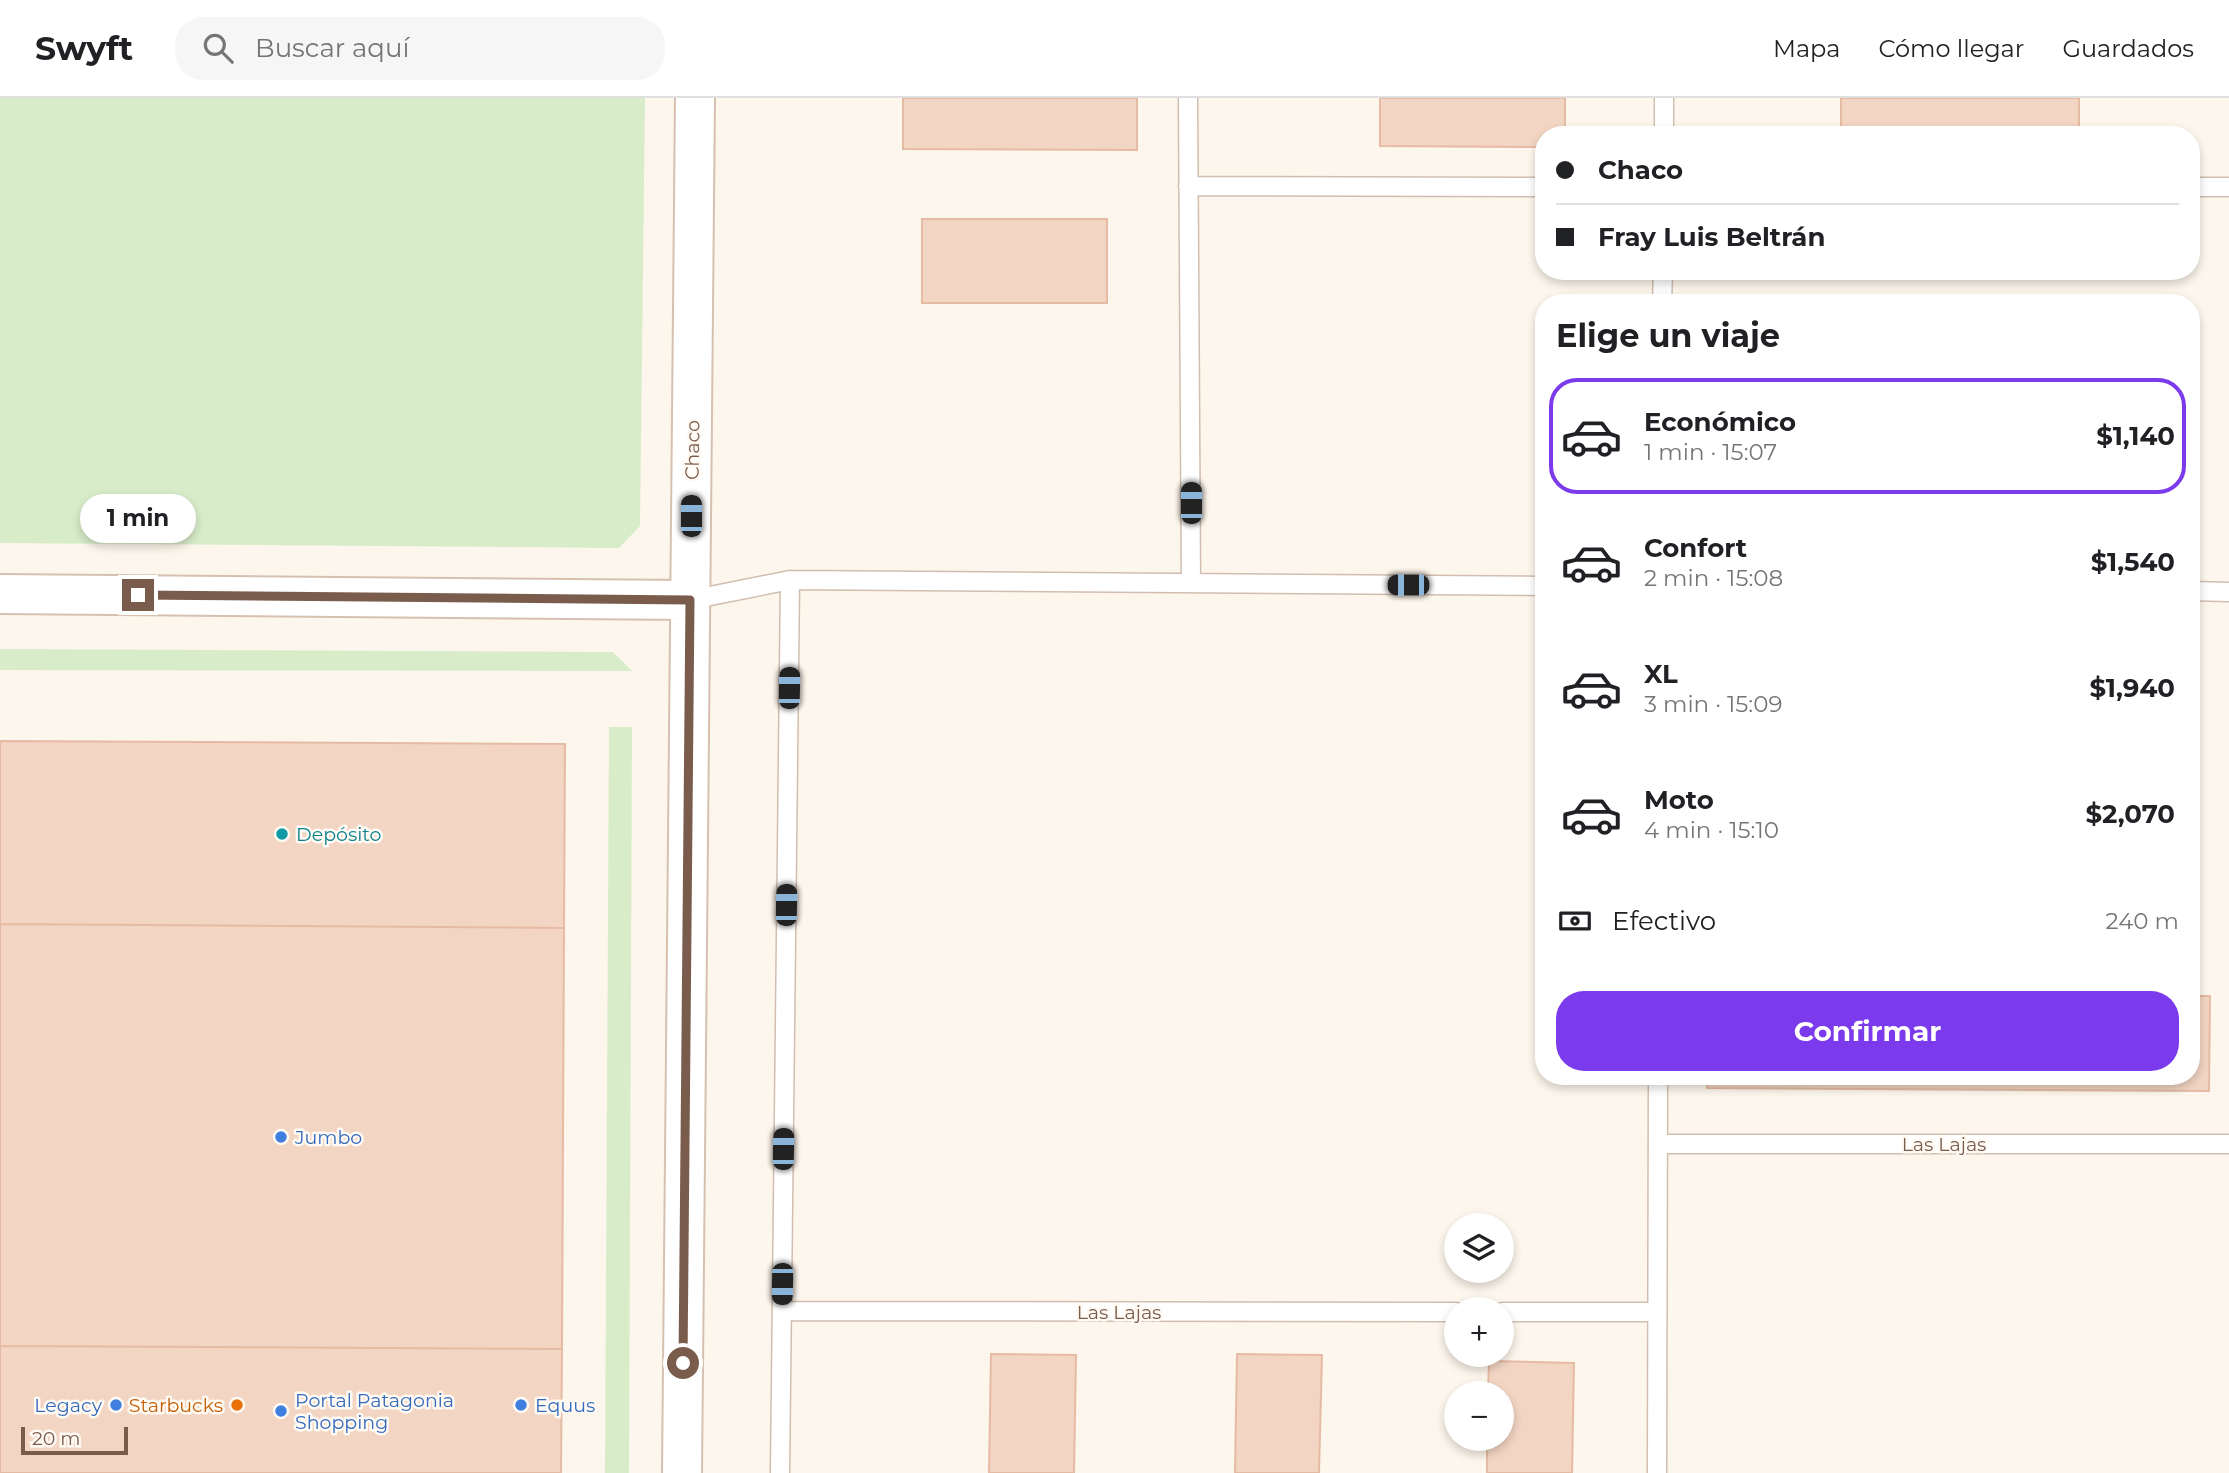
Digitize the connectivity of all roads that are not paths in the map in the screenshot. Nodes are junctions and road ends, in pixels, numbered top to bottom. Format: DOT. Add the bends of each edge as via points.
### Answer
graph roads {
  1 [pos="695,98"];
  2 [pos="1188,98"];
  3 [pos="1664,98"];
  4 [pos="1664,126"];
  5 [pos="1188,187"];
  6 [pos="1535,187"];
  7 [pos="2200,187"];
  8 [pos="2229,187"];
  9 [pos="790,580"];
  10 [pos="1191,583"];
  11 [pos="1535,586"];
  12 [pos="2200,591"];
  13 [pos="2229,592"];
  14 [pos="0,594"];
  15 [pos="690,600"];
  16 [pos="1658,1085"];
  17 [pos="1658,1144"];
  18 [pos="2229,1144"];
  19 [pos="782,1311"];
  20 [pos="1444,1312"];
  21 [pos="1514,1312"];
  22 [pos="1657,1312"];
  23 [pos="682,1473"];
  24 [pos="780,1473"];
  25 [pos="1657,1473"];
  1 -- 15 [label="street, Chaco"];
  2 -- 5 [label="lane"];
  3 -- 4 [label="lane"];
  5 -- 6 [label="lane"];
  5 -- 10 [label="lane"];
  7 -- 8 [label="lane"];
  9 -- 10 [label="lane"];
  9 -- 15 [label="lane"];
  9 -- 19 [label="lane"];
  10 -- 11 [label="lane"];
  12 -- 13 [label="lane"];
  14 -- 15 [label="street"];
  15 -- 23 [label="street, Chaco"];
  16 -- 17 [label="lane"];
  17 -- 18 [label="lane, Las Lajas"];
  17 -- 22 [label="lane"];
  19 -- 20 [label="lane, Las Lajas"];
  19 -- 24 [label="lane"];
  21 -- 22 [label="lane"];
  22 -- 25 [label="lane"];
}
